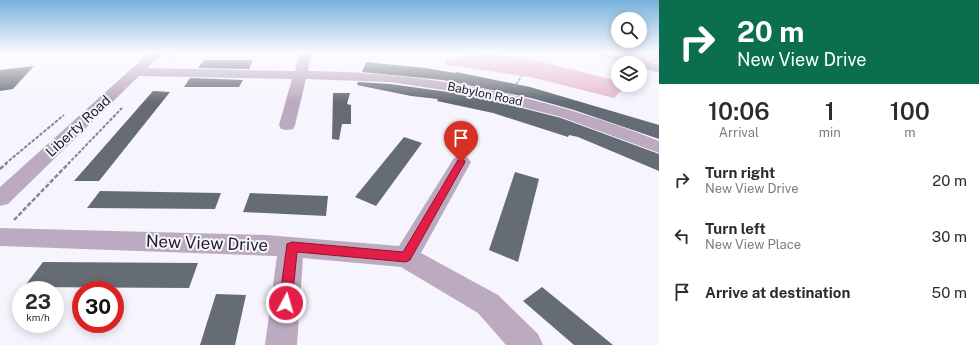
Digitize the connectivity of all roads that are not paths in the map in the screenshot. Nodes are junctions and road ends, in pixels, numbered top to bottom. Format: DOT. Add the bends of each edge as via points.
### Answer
graph roads {
  1 [pos="139,69"];
  2 [pos="302,69"];
  3 [pos="136,72"];
  4 [pos="301,75"];
  5 [pos="287,125"];
  6 [pos="659,148"];
  7 [pos="461,162"];
  8 [pos="0,198"];
  9 [pos="5,230"];
  10 [pos="292,247"];
  11 [pos="406,257"];
  12 [pos="281,345"];
  13 [pos="527,345"];
  1 -- 3 [label="street, Liberty Road"];
  2 -- 4 [label="street"];
  3 -- 4 [label="street, Babylon Road"];
  3 -- 8 [label="street, Liberty Road"];
  4 -- 5 [label="street"];
  4 -- 6 [label="street, Babylon Road" via="406,80 478,91 578,117"];
  7 -- 11 [label="street"];
  9 -- 10 [label="street, New View Drive"];
  10 -- 11 [label="street, New View Drive"];
  10 -- 12 [label="street"];
  11 -- 13 [label="street, New View Drive" via="488,304"];
}
